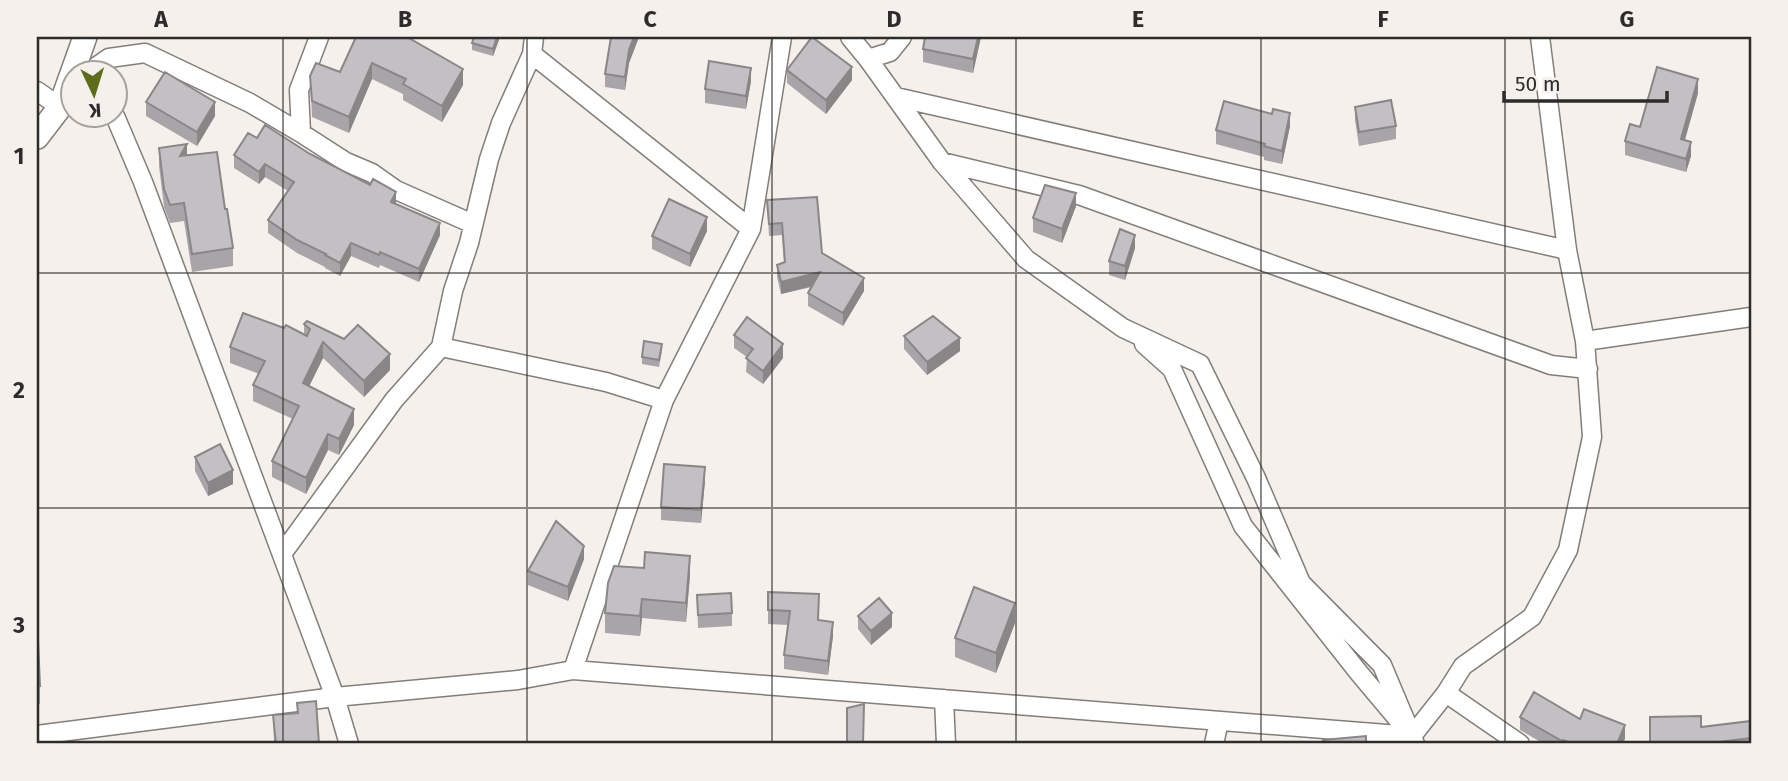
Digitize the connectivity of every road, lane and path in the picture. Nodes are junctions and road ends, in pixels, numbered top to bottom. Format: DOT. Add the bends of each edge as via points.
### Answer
graph roads {
  1 [pos="319,37"];
  2 [pos="782,37"];
  3 [pos="850,37"];
  4 [pos="902,37"];
  5 [pos="1540,37"];
  6 [pos="85,38"];
  7 [pos="533,45"];
  8 [pos="868,59"];
  9 [pos="77,60"];
  10 [pos="93,60"];
  11 [pos="107,60"];
  12 [pos="37,91"];
  13 [pos="896,97"];
  14 [pos="60,107"];
  15 [pos="122,130"];
  16 [pos="301,133"];
  17 [pos="37,137"];
  18 [pos="942,162"];
  19 [pos="473,223"];
  20 [pos="751,229"];
  21 [pos="1567,250"];
  22 [pos="1751,317"];
  23 [pos="1585,341"];
  24 [pos="441,347"];
  25 [pos="1588,369"];
  26 [pos="664,400"];
  27 [pos="282,554"];
  28 [pos="573,670"];
  29 [pos="1446,693"];
  30 [pos="335,697"];
  31 [pos="944,699"];
  32 [pos="1219,721"];
  33 [pos="37,735"];
  34 [pos="1413,740"];
  35 [pos="349,744"];
  36 [pos="946,744"];
  37 [pos="1214,744"];
  38 [pos="1520,744"];
  1 -- 16 [label="street" via="299,90"];
  2 -- 20 [label="street"];
  3 -- 8 [label="street"];
  4 -- 8 [label="street" via="890,52"];
  5 -- 21 [label="street"];
  6 -- 9 [label="street"];
  6 -- 10 [label="street"];
  7 -- 19 [label="street" via="500,123"];
  7 -- 20 [label="street"];
  8 -- 13 [label="street"];
  11 -- 16 [label="street" via="145,53"];
  12 -- 14 [label="street"];
  13 -- 18 [label="street"];
  13 -- 21 [label="street"];
  14 -- 17 [label="street"];
  15 -- 27 [label="street"];
  16 -- 19 [label="street" via="396,190"];
  18 -- 25 [label="street" via="1079,195 1551,365"];
  18 -- 34 [label="street" via="1033,274 1146,344 1172,369 1242,526"];
  18 -- 34 [label="street" via="1026,259 1123,328 1200,364 1301,583 1382,665"];
  19 -- 24 [label="street"];
  20 -- 26 [label="street"];
  21 -- 23 [label="street"];
  22 -- 23 [label="street"];
  23 -- 25 [label="street"];
  24 -- 26 [label="street" via="606,382"];
  24 -- 27 [label="street" via="394,400"];
  25 -- 29 [label="street" via="1592,437 1568,550 1532,617 1463,666"];
  26 -- 28 [label="street"];
  27 -- 30 [label="street"];
  28 -- 30 [label="street" via="518,680"];
  28 -- 31 [label="street"];
  29 -- 34 [label="street"];
  29 -- 38 [label="street"];
  30 -- 33 [label="street"];
  30 -- 35 [label="street"];
  31 -- 32 [label="street"];
  31 -- 36 [label="street"];
  32 -- 34 [label="street"];
  32 -- 37 [label="street"];
}
